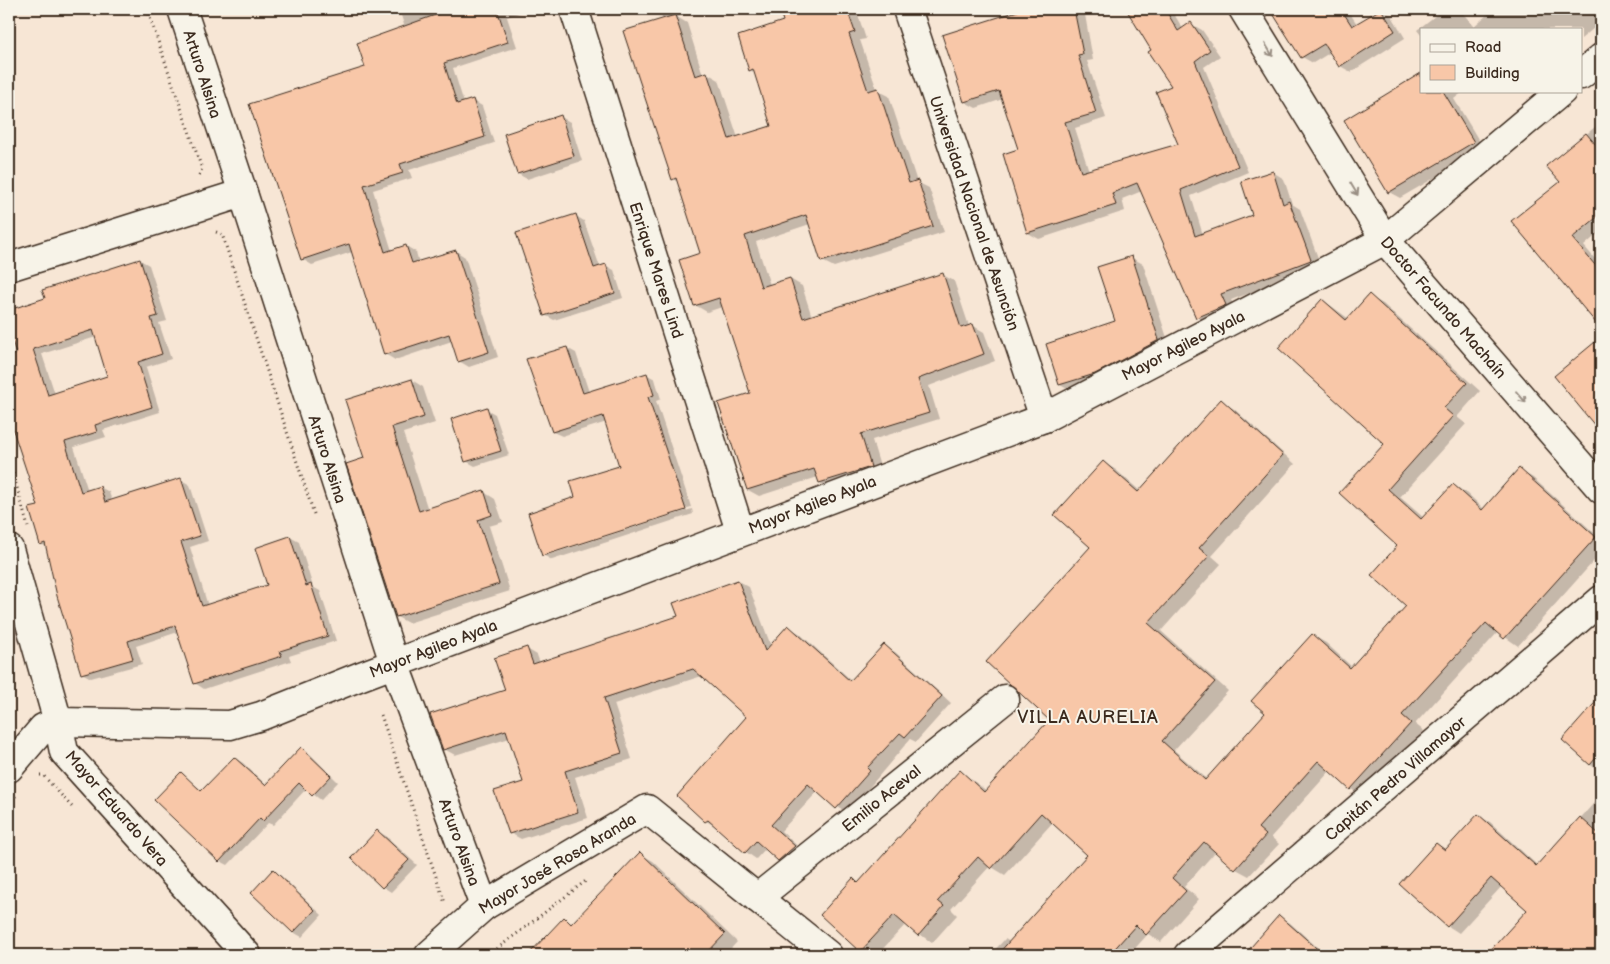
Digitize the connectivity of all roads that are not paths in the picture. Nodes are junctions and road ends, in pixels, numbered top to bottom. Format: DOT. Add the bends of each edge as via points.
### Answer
graph roads {
  1 [pos="182,9"];
  2 [pos="574,9"];
  3 [pos="907,9"];
  4 [pos="1243,9"];
  5 [pos="1601,58"];
  6 [pos="1582,74"];
  7 [pos="1561,92"];
  8 [pos="242,193"];
  9 [pos="1385,240"];
  10 [pos="9,267"];
  11 [pos="1044,418"];
  12 [pos="1601,489"];
  13 [pos="740,532"];
  14 [pos="9,549"];
  15 [pos="1601,600"];
  16 [pos="394,663"];
  17 [pos="1005,699"];
  18 [pos="58,722"];
  19 [pos="9,768"];
  20 [pos="757,898"];
  21 [pos="484,906"];
  22 [pos="247,955"];
  23 [pos="429,955"];
  24 [pos="828,955"];
  25 [pos="1188,955"];
  1 -- 8 [label="street, Arturo Alsina"];
  2 -- 13 [label="street, Enrique Mares Lind"];
  3 -- 11 [label="street, Universidad Nacional de Asunción"];
  4 -- 9 [label="street, Doctor Facundo Machaín, one-way"];
  5 -- 6 [label="street"];
  7 -- 9 [label="street, Mayor Agileo Ayala"];
  8 -- 10 [label="street"];
  8 -- 16 [label="street, Arturo Alsina"];
  9 -- 11 [label="street, Mayor Agileo Ayala"];
  9 -- 12 [label="street, Doctor Facundo Machaín, one-way"];
  11 -- 13 [label="street, Mayor Agileo Ayala"];
  13 -- 16 [label="street, Mayor Agileo Ayala"];
  14 -- 18 [label="street, Mayor Eduardo Vera"];
  15 -- 25 [label="street, Capitán Pedro Villamayor"];
  16 -- 18 [label="street, Mayor Agileo Ayala" via="261,716 230,724"];
  16 -- 21 [label="street, Arturo Alsina"];
  17 -- 20 [label="street, Emilio Aceval"];
  18 -- 19 [label="street" via="43,728"];
  18 -- 22 [label="street, Mayor Eduardo Vera" via="64,752"];
  20 -- 21 [label="street, Mayor José Rosa Aranda" via="647,809"];
  20 -- 24 [label="street, Mayor José Rosa Aranda"];
  21 -- 23 [label="street, Mayor José Rosa Aranda"];
}
